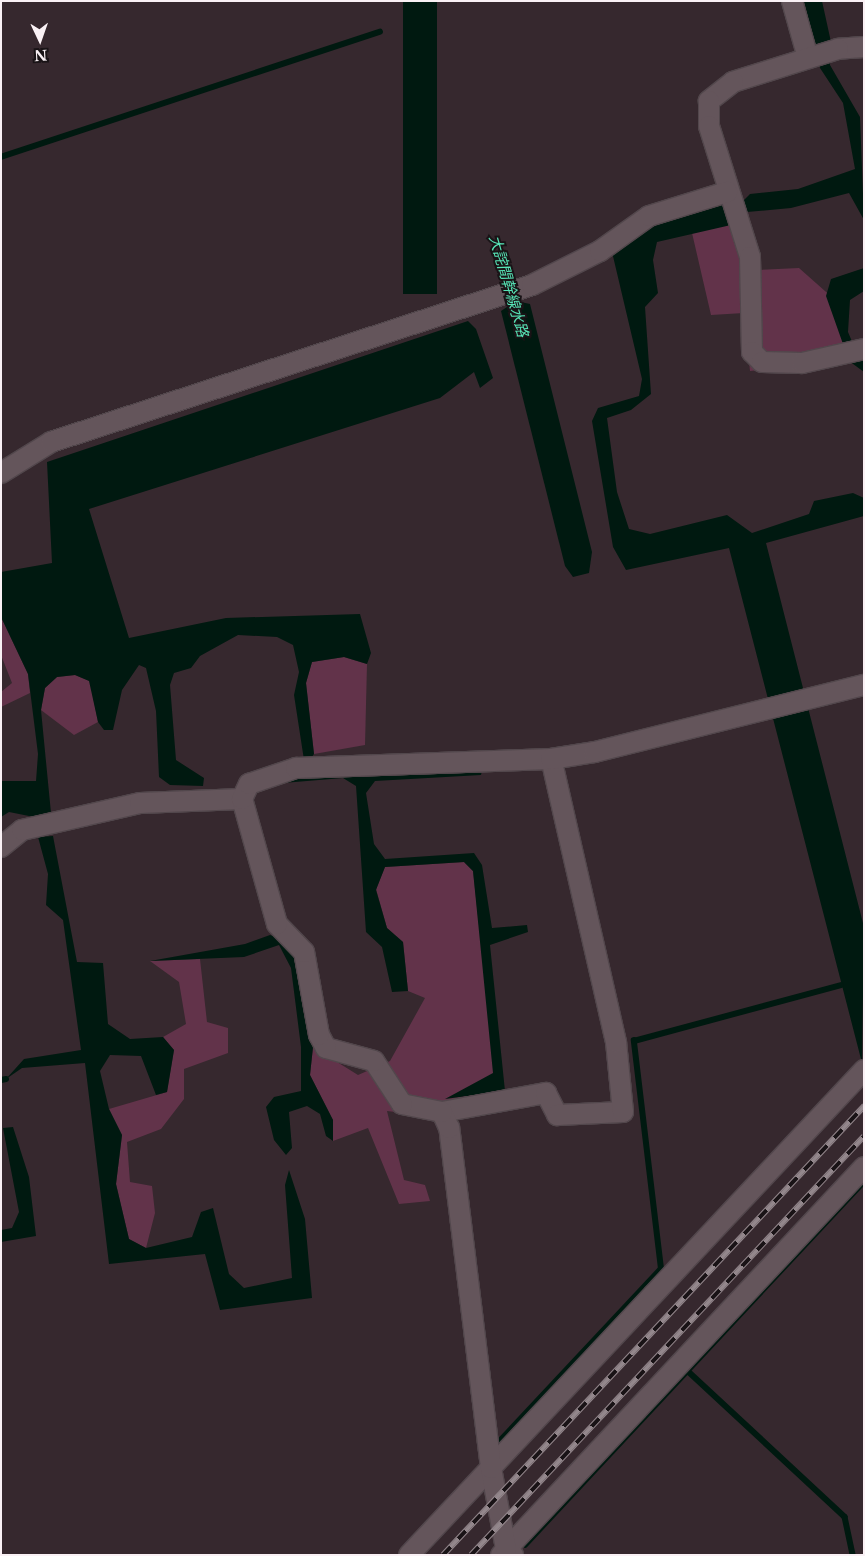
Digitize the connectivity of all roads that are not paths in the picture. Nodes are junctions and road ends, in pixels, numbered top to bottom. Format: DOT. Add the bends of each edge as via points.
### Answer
graph roads {
  1 [pos="792,1"];
  2 [pos="864,47"];
  3 [pos="808,58"];
  4 [pos="727,192"];
  5 [pos="855,352"];
  6 [pos="1,473"];
  7 [pos="864,685"];
  8 [pos="552,759"];
  9 [pos="242,799"];
  10 [pos="1,847"];
  11 [pos="864,1070"];
  12 [pos="442,1112"];
  13 [pos="864,1167"];
  14 [pos="492,1468"];
  15 [pos="507,1553"];
  16 [pos="409,1555"];
  1 -- 3 [label="street"];
  2 -- 3 [label="street" via="838,49"];
  3 -- 4 [label="street" via="734,82 709,101 709,126"];
  4 -- 5 [label="street" via="750,257 752,352 762,362 802,363"];
  4 -- 6 [label="street" via="650,216 600,251 517,289 50,442"];
  7 -- 8 [label="street" via="595,752"];
  8 -- 9 [label="street" via="296,768 249,784"];
  8 -- 12 [label="street" via="616,1042 623,1112 557,1116 546,1093"];
  9 -- 10 [label="street" via="140,803 22,830"];
  9 -- 12 [label="street" via="277,924 304,952 319,1036 326,1048 374,1061 402,1104"];
  11 -- 14 [label="street"];
  12 -- 14 [label="street" via="449,1128"];
  13 -- 15 [label="street"];
  14 -- 15 [label="street"];
  14 -- 16 [label="street"];
}
